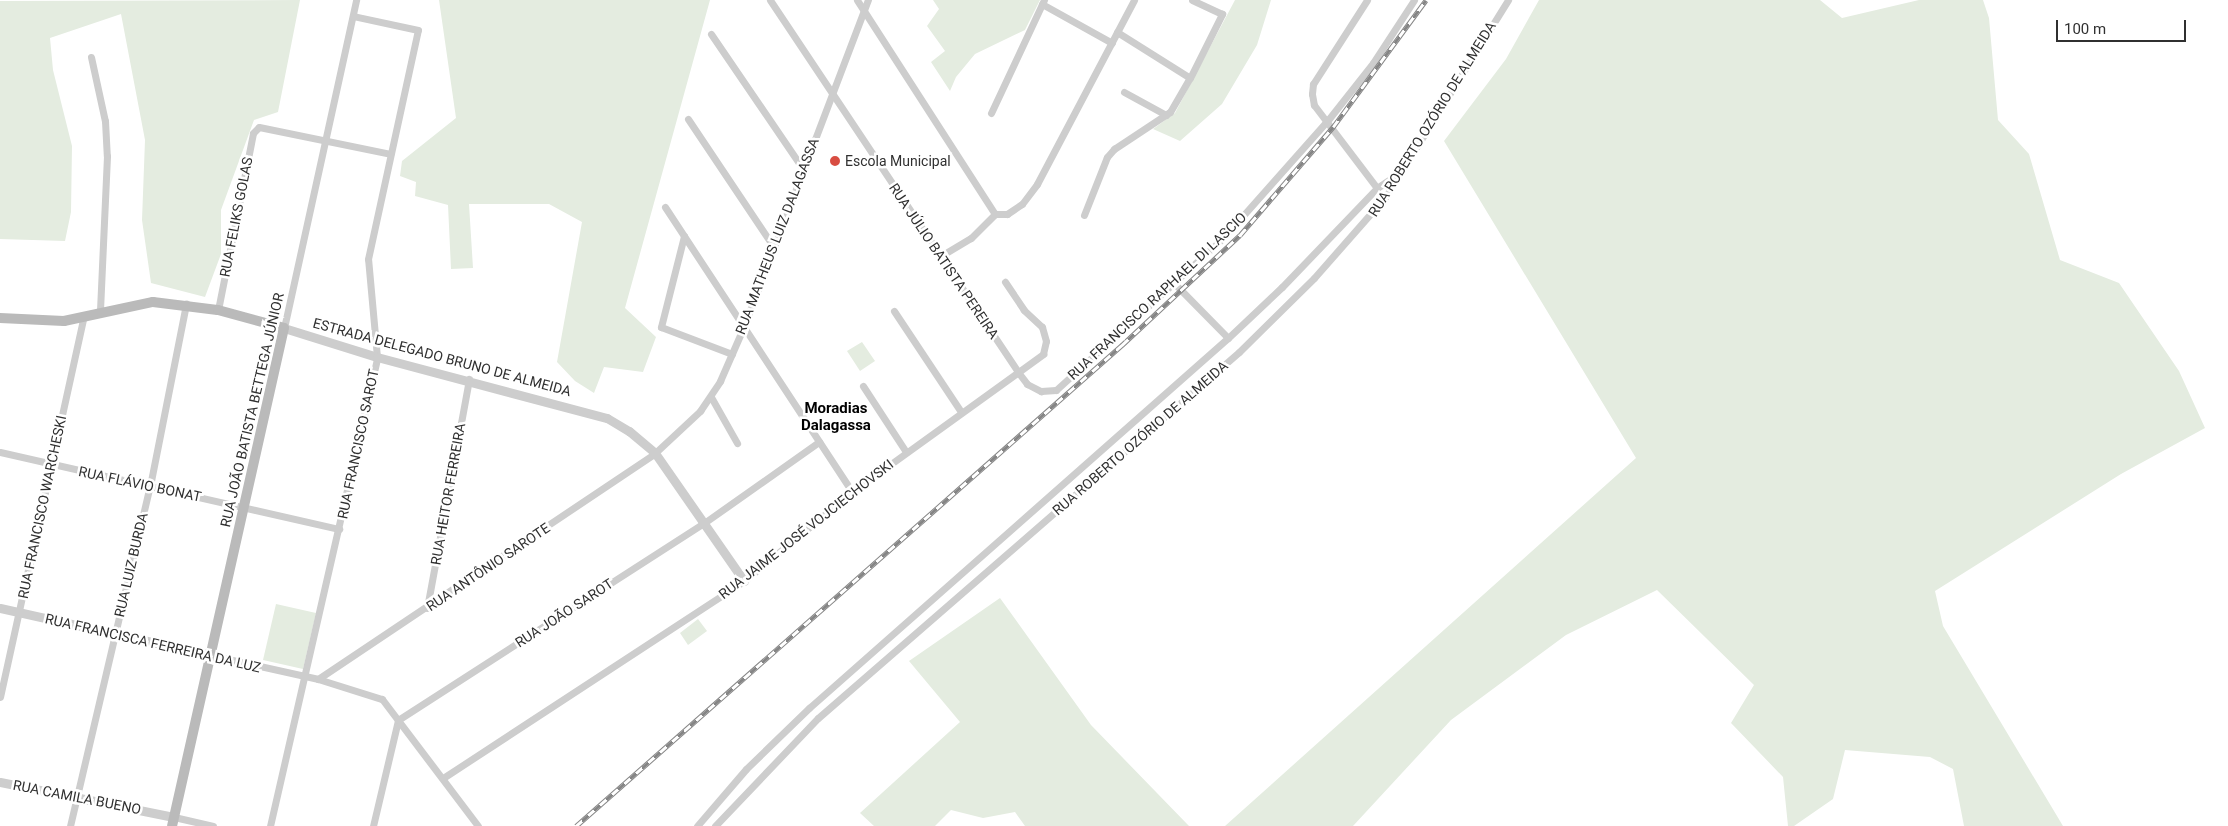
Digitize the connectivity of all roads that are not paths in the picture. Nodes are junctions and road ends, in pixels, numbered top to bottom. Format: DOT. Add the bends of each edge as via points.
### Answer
graph roads {
  1 [pos="356,0"];
  2 [pos="770,0"];
  3 [pos="857,0"];
  4 [pos="868,0"];
  5 [pos="1134,0"];
  6 [pos="1192,0"];
  7 [pos="1367,0"];
  8 [pos="1414,0"];
  9 [pos="1508,0"];
  10 [pos="1043,2"];
  11 [pos="864,10"];
  12 [pos="352,16"];
  13 [pos="1117,32"];
  14 [pos="711,34"];
  15 [pos="1112,43"];
  16 [pos="91,57"];
  17 [pos="1190,78"];
  18 [pos="832,91"];
  19 [pos="1124,92"];
  20 [pos="991,113"];
  21 [pos="1166,115"];
  22 [pos="688,119"];
  23 [pos="1328,120"];
  24 [pos="326,141"];
  25 [pos="390,154"];
  26 [pos="803,169"];
  27 [pos="1401,172"];
  28 [pos="1377,188"];
  29 [pos="665,207"];
  30 [pos="995,214"];
  31 [pos="1084,215"];
  32 [pos="684,236"];
  33 [pos="773,246"];
  34 [pos="939,257"];
  35 [pos="1005,282"];
  36 [pos="1174,283"];
  37 [pos="186,303"];
  38 [pos="218,310"];
  39 [pos="894,311"];
  40 [pos="100,312"];
  41 [pos="0,318"];
  42 [pos="83,318"];
  43 [pos="744,326"];
  44 [pos="284,328"];
  45 [pos="1228,338"];
  46 [pos="732,354"];
  47 [pos="377,357"];
  48 [pos="1018,372"];
  49 [pos="469,379"];
  50 [pos="863,386"];
  51 [pos="711,396"];
  52 [pos="962,412"];
  53 [pos="819,442"];
  54 [pos="737,443"];
  55 [pos="0,452"];
  56 [pos="906,452"];
  57 [pos="655,453"];
  58 [pos="52,465"];
  59 [pos="150,486"];
  60 [pos="852,492"];
  61 [pos="244,507"];
  62 [pos="704,523"];
  63 [pos="339,528"];
  64 [pos="992,548"];
  65 [pos="1000,559"];
  66 [pos="960,576"];
  67 [pos="744,580"];
  68 [pos="969,586"];
  69 [pos="0,608"];
  70 [pos="427,608"];
  71 [pos="19,613"];
  72 [pos="116,633"];
  73 [pos="210,655"];
  74 [pos="306,677"];
  75 [pos="318,679"];
  76 [pos="0,697"];
  77 [pos="809,708"];
  78 [pos="818,718"];
  79 [pos="398,720"];
  80 [pos="787,729"];
  81 [pos="796,739"];
  82 [pos="746,769"];
  83 [pos="443,778"];
  84 [pos="757,779"];
  85 [pos="0,782"];
  86 [pos="77,797"];
  87 [pos="173,821"];
  88 [pos="70,826"];
  89 [pos="213,826"];
  90 [pos="270,826"];
  91 [pos="373,826"];
  92 [pos="478,826"];
  93 [pos="697,826"];
  94 [pos="715,826"];
  1 -- 12 [label="street, RUA JOÃO BATISTA BETTEGA JÚNIOR"];
  2 -- 18 [label="street, RUA JÚLIO BATISTA PEREIRA"];
  3 -- 11 [label="street"];
  4 -- 11 [label="street, RUA MATHEUS LUIZ DALAGASSA"];
  5 -- 13 [label="street"];
  6 -- 17 [label="street" via="1222,14"];
  7 -- 23 [label="street" via="1313,84 1314,104"];
  8 -- 23 [label="street, RUA FRANCISCO RAPHAEL DI LASCIO" via="1373,62"];
  9 -- 27 [label="street, RUA ROBERTO OZÓRIO DE ALMEIDA"];
  10 -- 15 [label="street"];
  10 -- 20 [label="street"];
  11 -- 18 [label="street, RUA MATHEUS LUIZ DALAGASSA"];
  11 -- 30 [label="street"];
  12 -- 24 [label="street, RUA JOÃO BATISTA BETTEGA JÚNIOR"];
  12 -- 25 [label="street, RUA FRANCISCO SAROT" via="418,30"];
  13 -- 15 [label="street"];
  13 -- 17 [label="street"];
  14 -- 26 [label="street"];
  15 -- 30 [label="street" via="1037,184 1022,204 1007,214"];
  16 -- 40 [label="street" via="105,121 108,156"];
  17 -- 21 [label="street"];
  18 -- 26 [label="street, RUA MATHEUS LUIZ DALAGASSA"];
  18 -- 34 [label="street, RUA JÚLIO BATISTA PEREIRA"];
  19 -- 21 [label="street"];
  21 -- 31 [label="street" via="1107,157"];
  22 -- 33 [label="street"];
  23 -- 28 [label="street"];
  23 -- 36 [label="street, RUA FRANCISCO RAPHAEL DI LASCIO" via="1224,237"];
  24 -- 25 [label="street"];
  24 -- 38 [label="street, RUA FELIKS GOLAS" via="259,127 253,133"];
  24 -- 44 [label="street, RUA JOÃO BATISTA BETTEGA JÚNIOR"];
  25 -- 47 [label="street, RUA FRANCISCO SAROT" via="368,259"];
  26 -- 33 [label="street, RUA MATHEUS LUIZ DALAGASSA"];
  27 -- 28 [label="street"];
  27 -- 65 [label="street, RUA ROBERTO OZÓRIO DE ALMEIDA" via="1362,227 1259,334"];
  28 -- 45 [label="street"];
  29 -- 32 [label="street"];
  30 -- 34 [label="street" via="971,238"];
  32 -- 43 [label="street"];
  32 -- 46 [label="street" via="661,327"];
  33 -- 43 [label="street, RUA MATHEUS LUIZ DALAGASSA"];
  34 -- 48 [label="street, RUA JÚLIO BATISTA PEREIRA"];
  35 -- 48 [label="street, RUA JAIME JOSÉ VOJCIECHOVSKI" via="1024,310 1042,327 1046,341 1043,354"];
  36 -- 45 [label="street"];
  36 -- 48 [label="street, RUA FRANCISCO RAPHAEL DI LASCIO" via="1056,390 1042,391 1027,384"];
  37 -- 38 [label="main road, ESTRADA DELEGADO BRUNO DE ALMEIDA"];
  37 -- 40 [label="main road, ESTRADA DELEGADO BRUNO DE ALMEIDA" via="153,302"];
  37 -- 59 [label="street, RUA LUIZ BURDA"];
  38 -- 44 [label="main road, ESTRADA DELEGADO BRUNO DE ALMEIDA"];
  39 -- 52 [label="street"];
  40 -- 42 [label="main road, ESTRADA DELEGADO BRUNO DE ALMEIDA"];
  41 -- 42 [label="main road, ESTRADA DELEGADO BRUNO DE ALMEIDA" via="44,322"];
  42 -- 58 [label="street, RUA FRANCISCO WARCHESKI"];
  43 -- 46 [label="street, RUA MATHEUS LUIZ DALAGASSA"];
  43 -- 53 [label="street"];
  44 -- 47 [label="street, ESTRADA DELEGADO BRUNO DE ALMEIDA"];
  44 -- 61 [label="main road, RUA JOÃO BATISTA BETTEGA JÚNIOR"];
  45 -- 64 [label="street"];
  46 -- 51 [label="street, RUA MATHEUS LUIZ DALAGASSA"];
  47 -- 49 [label="street, ESTRADA DELEGADO BRUNO DE ALMEIDA"];
  47 -- 63 [label="street, RUA FRANCISCO SAROT"];
  48 -- 52 [label="street, RUA JAIME JOSÉ VOJCIECHOVSKI"];
  49 -- 57 [label="street, ESTRADA DELEGADO BRUNO DE ALMEIDA" via="607,418"];
  49 -- 70 [label="street, RUA HEITOR FERREIRA"];
  50 -- 56 [label="street"];
  51 -- 54 [label="street"];
  51 -- 57 [label="street, RUA MATHEUS LUIZ DALAGASSA"];
  52 -- 56 [label="street, RUA JAIME JOSÉ VOJCIECHOVSKI"];
  53 -- 60 [label="street"];
  53 -- 62 [label="street, RUA JOÃO SAROT"];
  55 -- 58 [label="street, RUA FLÁVIO BONAT"];
  56 -- 60 [label="street, RUA JAIME JOSÉ VOJCIECHOVSKI"];
  57 -- 62 [label="street, ESTRADA DELEGADO BRUNO DE ALMEIDA"];
  57 -- 70 [label="street, RUA ANTÔNIO SAROTE"];
  58 -- 59 [label="street, RUA FLÁVIO BONAT"];
  58 -- 71 [label="street, RUA FRANCISCO WARCHESKI"];
  59 -- 61 [label="street, RUA FLÁVIO BONAT"];
  59 -- 72 [label="street, RUA LUIZ BURDA"];
  60 -- 67 [label="street, RUA JAIME JOSÉ VOJCIECHOVSKI"];
  61 -- 63 [label="street, RUA FLÁVIO BONAT"];
  61 -- 73 [label="main road, RUA JOÃO BATISTA BETTEGA JÚNIOR"];
  62 -- 67 [label="street, ESTRADA DELEGADO BRUNO DE ALMEIDA"];
  62 -- 79 [label="street, RUA JOÃO SAROT"];
  63 -- 74 [label="street, RUA FRANCISCO SAROT"];
  64 -- 65 [label="street"];
  64 -- 66 [label="street"];
  65 -- 68 [label="street, RUA ROBERTO OZÓRIO DE ALMEIDA"];
  66 -- 68 [label="street"];
  66 -- 77 [label="street"];
  67 -- 83 [label="street, RUA JAIME JOSÉ VOJCIECHOVSKI"];
  68 -- 78 [label="street, RUA ROBERTO OZÓRIO DE ALMEIDA"];
  69 -- 71 [label="street, RUA FRANCISCA FERREIRA DA LUZ"];
  70 -- 75 [label="street, RUA ANTÔNIO SAROTE"];
  71 -- 72 [label="street, RUA FRANCISCA FERREIRA DA LUZ"];
  71 -- 76 [label="street, RUA FRANCISCO WARCHESKI"];
  72 -- 73 [label="street, RUA FRANCISCA FERREIRA DA LUZ"];
  72 -- 86 [label="street, RUA LUIZ BURDA"];
  73 -- 74 [label="street, RUA FRANCISCA FERREIRA DA LUZ"];
  73 -- 87 [label="main road, RUA JOÃO BATISTA BETTEGA JÚNIOR"];
  74 -- 75 [label="street, RUA FRANCISCA FERREIRA DA LUZ"];
  74 -- 90 [label="street, RUA FRANCISCO SAROT"];
  75 -- 79 [label="street, RUA FRANCISCA FERREIRA DA LUZ" via="373,694 382,699"];
  77 -- 78 [label="street"];
  77 -- 80 [label="street"];
  78 -- 81 [label="street, RUA ROBERTO OZÓRIO DE ALMEIDA"];
  79 -- 83 [label="street, RUA FRANCISCA FERREIRA DA LUZ"];
  79 -- 91 [label="street"];
  80 -- 81 [label="street"];
  80 -- 82 [label="street"];
  81 -- 84 [label="street, RUA ROBERTO OZÓRIO DE ALMEIDA"];
  82 -- 84 [label="street"];
  82 -- 93 [label="street"];
  83 -- 92 [label="street, RUA FRANCISCA FERREIRA DA LUZ"];
  84 -- 94 [label="street, RUA ROBERTO OZÓRIO DE ALMEIDA"];
  85 -- 86 [label="street, RUA CAMILA BUENO"];
  86 -- 87 [label="street, RUA CAMILA BUENO"];
  86 -- 88 [label="street, RUA LUIZ BURDA"];
  87 -- 89 [label="street, RUA CAMILA BUENO"];
}
